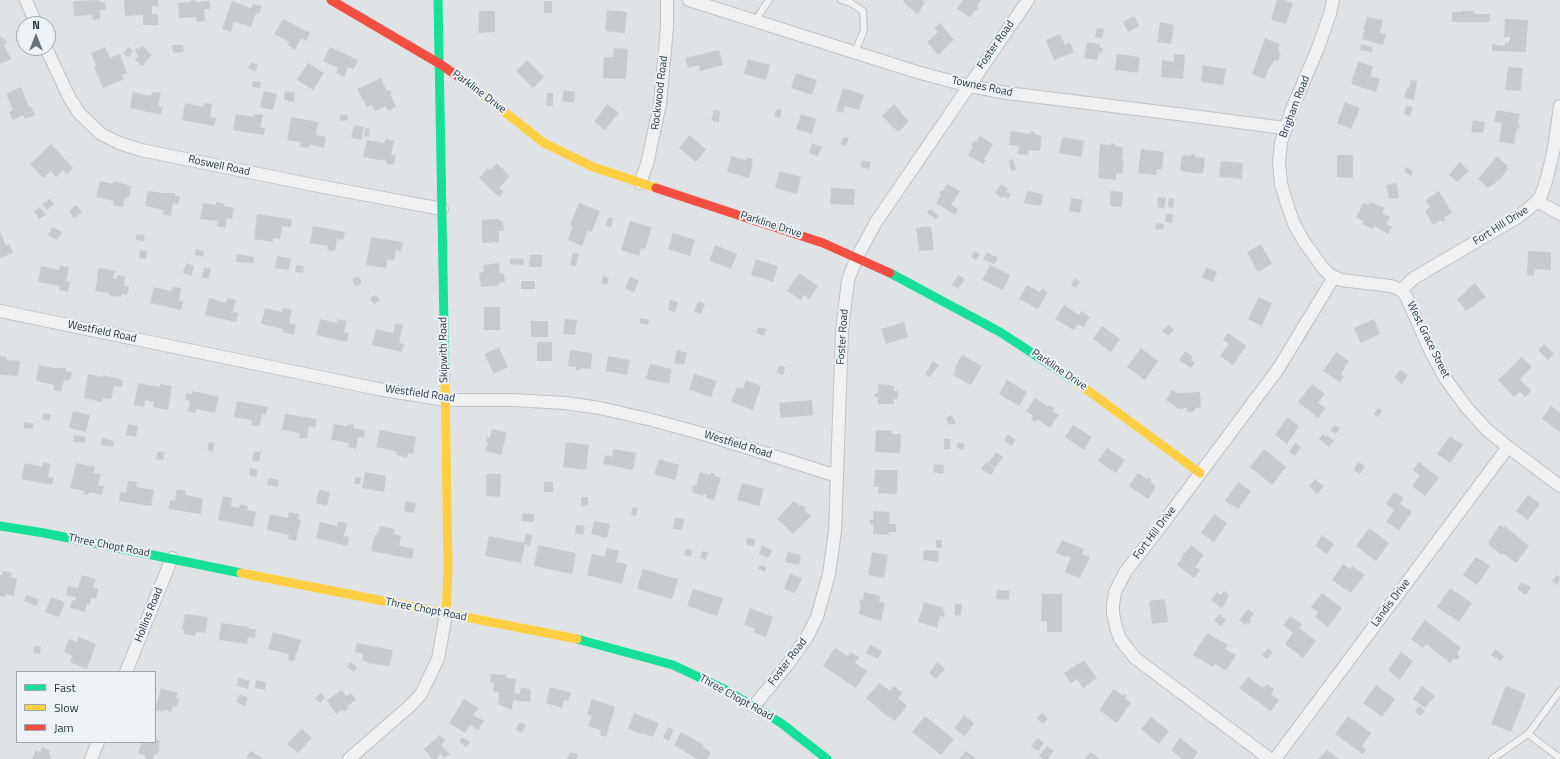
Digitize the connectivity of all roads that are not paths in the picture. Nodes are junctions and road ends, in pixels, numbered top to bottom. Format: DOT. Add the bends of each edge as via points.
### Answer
graph roads {
  1 [pos="26,0"];
  2 [pos="331,0"];
  3 [pos="438,0"];
  4 [pos="667,0"];
  5 [pos="689,0"];
  6 [pos="769,0"];
  7 [pos="841,0"];
  8 [pos="1028,0"];
  9 [pos="1333,0"];
  10 [pos="33,16"];
  11 [pos="755,21"];
  12 [pos="856,52"];
  13 [pos="50,56"];
  14 [pos="440,64"];
  15 [pos="968,86"];
  16 [pos="1560,106"];
  17 [pos="1284,128"];
  18 [pos="640,183"];
  19 [pos="1537,201"];
  20 [pos="442,209"];
  21 [pos="1560,214"];
  22 [pos="857,257"];
  23 [pos="1334,277"];
  24 [pos="1401,290"];
  25 [pos="0,311"];
  26 [pos="445,400"];
  27 [pos="1508,447"];
  28 [pos="1200,473"];
  29 [pos="837,476"];
  30 [pos="1560,486"];
  31 [pos="0,526"];
  32 [pos="172,558"];
  33 [pos="446,614"];
  34 [pos="126,671"];
  35 [pos="1560,692"];
  36 [pos="754,706"];
  37 [pos="1528,734"];
  38 [pos="98,743"];
  39 [pos="1560,758"];
  40 [pos="91,759"];
  41 [pos="349,759"];
  42 [pos="827,759"];
  43 [pos="1270,759"];
  44 [pos="1275,759"];
  45 [pos="1492,759"];
  1 -- 10 [label="street"];
  2 -- 14 [label="main road, Parkline Drive"];
  3 -- 14 [label="main road, Skipwith Road"];
  4 -- 18 [label="street, Rockwood Road" via="660,104 647,164"];
  5 -- 11 [label="street, Townes Road"];
  6 -- 11 [label="lane"];
  7 -- 12 [label="lane" via="862,11 864,30"];
  8 -- 15 [label="street, Foster Road"];
  9 -- 17 [label="street, Brigham Road" via="1318,48"];
  11 -- 12 [label="street, Townes Road"];
  12 -- 15 [label="street, Townes Road"];
  13 -- 20 [label="street, Roswell Road" via="79,113 101,134 119,143 141,150"];
  14 -- 18 [label="main road, Parkline Drive" via="544,143 593,167"];
  14 -- 20 [label="main road, Skipwith Road"];
  15 -- 17 [label="street, Townes Road"];
  15 -- 22 [label="street, Foster Road" via="876,222"];
  16 -- 19 [label="street, Fort Hill Drive" via="1547,178"];
  17 -- 23 [label="street, Brigham Road" via="1280,168 1281,184 1288,207 1305,243 1323,268"];
  18 -- 22 [label="main road, Parkline Drive" via="816,240"];
  19 -- 21 [label="street"];
  19 -- 24 [label="street, Fort Hill Drive" via="1518,217 1414,278"];
  20 -- 26 [label="main road, Skipwith Road"];
  22 -- 28 [label="main road, Parkline Drive" via="1000,332 1066,374"];
  22 -- 29 [label="street, Foster Road" via="848,280 842,331"];
  23 -- 24 [label="street" via="1391,286"];
  23 -- 28 [label="street, Fort Hill Drive" via="1278,369"];
  24 -- 27 [label="street, West Grace Street" via="1445,378 1487,430"];
  25 -- 26 [label="street, Westfield Road" via="378,389"];
  26 -- 29 [label="street, Westfield Road" via="512,400 600,408 707,435"];
  26 -- 33 [label="main road, Skipwith Road" via="448,569"];
  27 -- 30 [label="street, West Grace Street"];
  27 -- 44 [label="street, Landis Drive"];
  28 -- 43 [label="street, Fort Hill Drive" via="1120,581 1113,605 1116,627 1120,639 1135,658"];
  29 -- 36 [label="street, Foster Road" via="834,546 817,617 788,664"];
  31 -- 32 [label="main road, Three Chopt Road"];
  32 -- 33 [label="main road, Three Chopt Road"];
  32 -- 34 [label="street, Hollins Road"];
  33 -- 36 [label="main road, Three Chopt Road" via="495,622 640,654 710,681"];
  33 -- 41 [label="street, Skipwith Road" via="438,659 421,694"];
  35 -- 37 [label="lane"];
  36 -- 42 [label="main road, Three Chopt Road" via="781,723"];
  37 -- 39 [label="lane"];
  37 -- 45 [label="lane"];
  38 -- 40 [label="street"];
}
